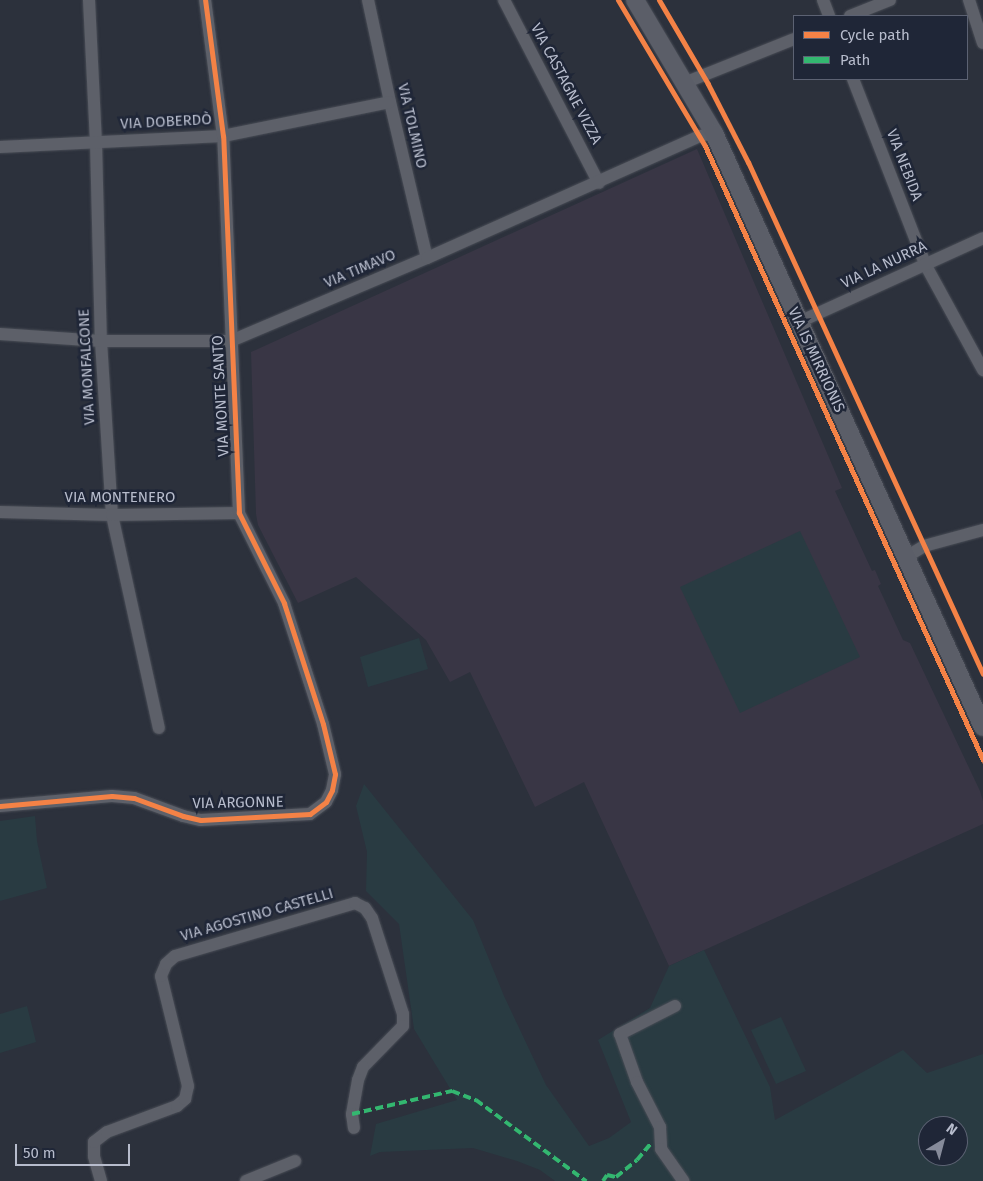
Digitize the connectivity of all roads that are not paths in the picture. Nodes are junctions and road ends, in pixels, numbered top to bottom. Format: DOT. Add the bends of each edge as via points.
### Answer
graph roads {
  1 [pos="89,0"];
  2 [pos="205,0"];
  3 [pos="368,0"];
  4 [pos="504,0"];
  5 [pos="635,0"];
  6 [pos="822,0"];
  7 [pos="890,0"];
  8 [pos="969,0"];
  9 [pos="829,15"];
  10 [pos="852,15"];
  11 [pos="793,39"];
  12 [pos="983,42"];
  13 [pos="853,80"];
  14 [pos="684,83"];
  15 [pos="390,102"];
  16 [pos="714,132"];
  17 [pos="223,136"];
  18 [pos="96,142"];
  19 [pos="0,147"];
  20 [pos="599,182"];
  21 [pos="983,238"];
  22 [pos="427,258"];
  23 [pos="925,264"];
  24 [pos="799,322"];
  25 [pos="0,334"];
  26 [pos="101,341"];
  27 [pos="232,341"];
  28 [pos="983,370"];
  29 [pos="0,512"];
  30 [pos="239,513"];
  31 [pos="112,516"];
  32 [pos="983,530"];
  33 [pos="906,557"];
  34 [pos="983,727"];
  35 [pos="159,728"];
  36 [pos="335,774"];
  37 [pos="0,806"];
  38 [pos="675,1006"];
  39 [pos="354,1128"];
  40 [pos="296,1161"];
  41 [pos="101,1181"];
  42 [pos="246,1181"];
  43 [pos="683,1181"];
  1 -- 18 [label="street, VIA MONFALCONE"];
  2 -- 17 [label="street, VIA MONTE SANTO"];
  3 -- 15 [label="street, VIA TOLMINO"];
  4 -- 20 [label="street, VIA CASTAGNE VIZZA"];
  5 -- 14 [label="street, VIA IS MIRRIONIS"];
  6 -- 9 [label="street"];
  7 -- 10 [label="street"];
  8 -- 12 [label="street"];
  11 -- 14 [label="street"];
  13 -- 23 [label="street, VIA NEBIDA"];
  14 -- 16 [label="street, VIA IS MIRRIONIS"];
  15 -- 17 [label="street, VIA DOBERDÒ"];
  15 -- 22 [label="street, VIA TOLMINO"];
  16 -- 20 [label="street, VIA TIMAVO"];
  16 -- 24 [label="street, VIA IS MIRRIONIS"];
  17 -- 18 [label="street, VIA DOBERDÒ"];
  17 -- 27 [label="street, VIA MONTE SANTO"];
  18 -- 19 [label="street, VIA DOBERDÒ"];
  18 -- 26 [label="street, VIA MONFALCONE"];
  20 -- 22 [label="street, VIA TIMAVO"];
  21 -- 23 [label="street, VIA LA NURRA"];
  22 -- 27 [label="street, VIA TIMAVO"];
  23 -- 24 [label="street, VIA LA NURRA"];
  23 -- 28 [label="street, VIA NEBIDA"];
  24 -- 33 [label="street, VIA IS MIRRIONIS"];
  25 -- 26 [label="street, VIA TIMAVO"];
  26 -- 27 [label="street, VIA TIMAVO"];
  26 -- 31 [label="street, VIA MONFALCONE"];
  27 -- 30 [label="street, VIA MONTE SANTO"];
  29 -- 31 [label="street, VIA MONTENERO"];
  30 -- 31 [label="street, VIA MONTENERO"];
  30 -- 36 [label="street, VIA MONTE SANTO" via="284,603 323,724"];
  31 -- 35 [label="street, VIA MONFALCONE"];
  32 -- 33 [label="street" via="924,546"];
  33 -- 34 [label="street, VIA IS MIRRIONIS"];
  36 -- 37 [label="street, VIA ARGONNE" via="326,802 310,814 201,820 134,798 112,796"];
  38 -- 43 [label="street" via="620,1034 660,1127 661,1148"];
  39 -- 41 [label="street, VIA AGOSTINO CASTELLI" via="352,1114 363,1067 402,1026 403,1014 372,918 365,908 355,903 175,956 166,964 161,976 188,1086 185,1099 177,1106 107,1132 94,1142"];
  40 -- 42 [label="street"];
}
